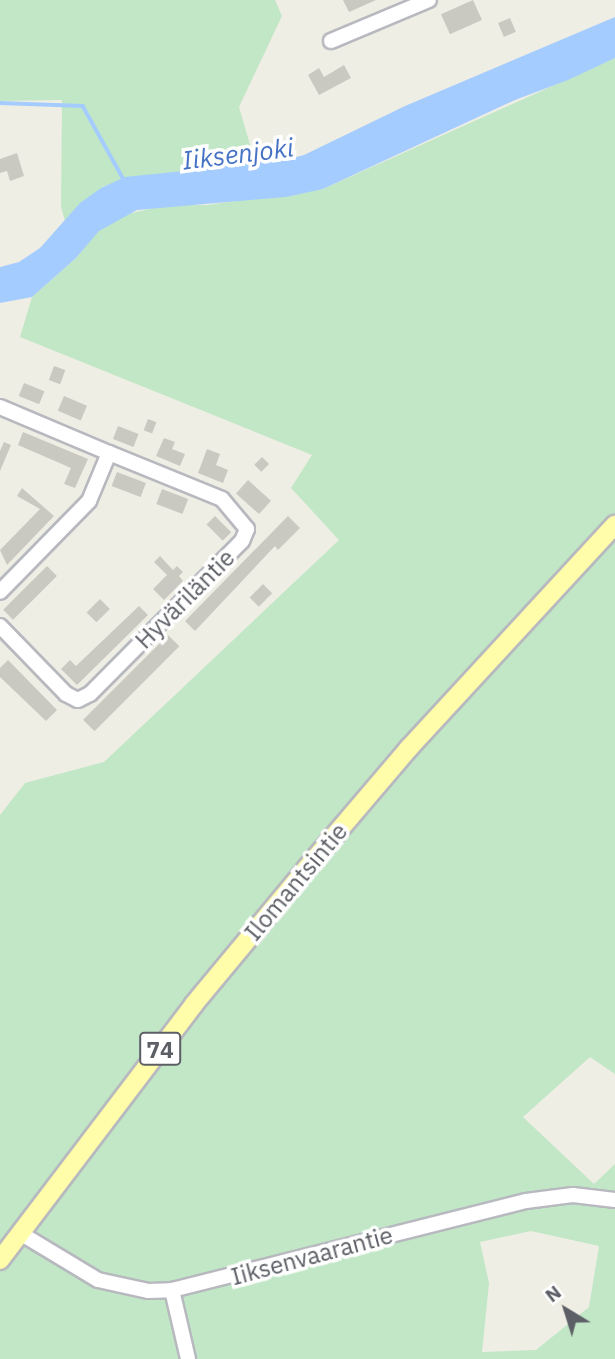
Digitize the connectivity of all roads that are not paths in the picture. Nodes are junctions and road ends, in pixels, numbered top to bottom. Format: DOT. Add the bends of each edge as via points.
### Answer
graph roads {
  1 [pos="429,0"];
  2 [pos="331,41"];
  3 [pos="0,408"];
  4 [pos="109,453"];
  5 [pos="615,525"];
  6 [pos="0,592"];
  7 [pos="0,626"];
  8 [pos="615,1199"];
  9 [pos="20,1233"];
  10 [pos="0,1260"];
  11 [pos="172,1290"];
  12 [pos="188,1359"];
  1 -- 2 [label="street"];
  3 -- 4 [label="street"];
  4 -- 6 [label="street" via="89,501"];
  4 -- 7 [label="street, Hyväriläntie" via="222,499 247,529 242,541 90,694 78,700 66,694"];
  5 -- 9 [label="main road, Ilomantsintie / 74" via="409,748 306,869 194,1004"];
  8 -- 11 [label="street, Iiksenvaarantie" via="573,1195 526,1201"];
  9 -- 10 [label="main road, Ilomantsintie / 74"];
  9 -- 11 [label="street, Iiksenvaarantie" via="98,1280 148,1291"];
  11 -- 12 [label="street"];
}
